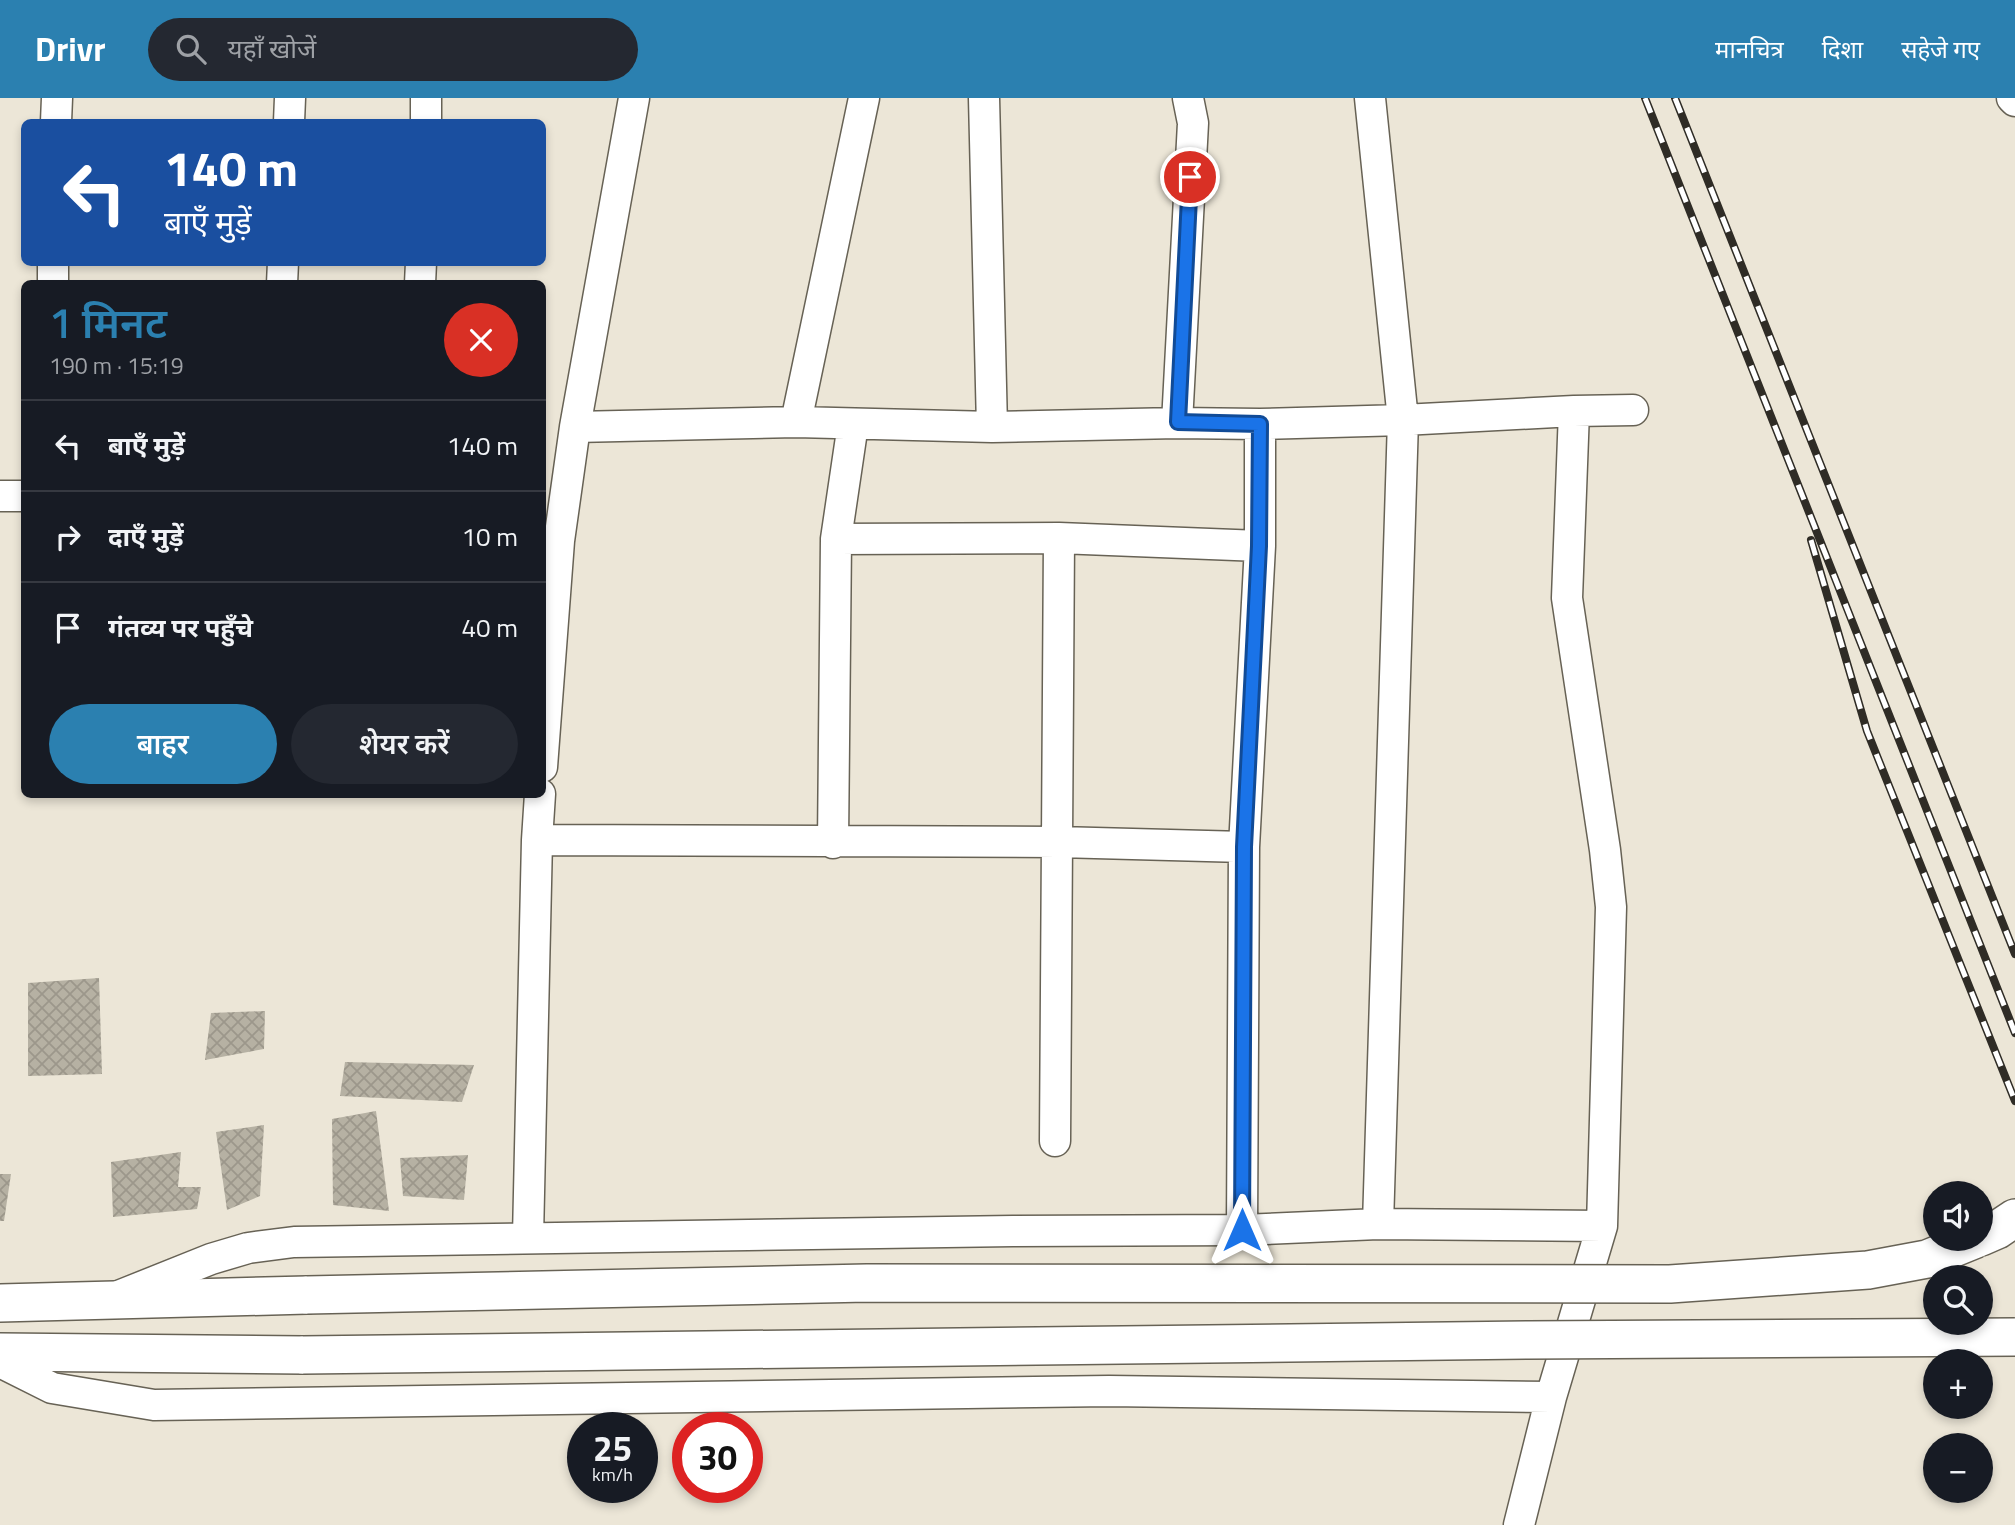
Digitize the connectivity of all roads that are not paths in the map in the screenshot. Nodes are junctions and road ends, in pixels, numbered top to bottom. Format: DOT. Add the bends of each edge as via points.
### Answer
graph roads {
  1 [pos="57,98"];
  2 [pos="290,98"];
  3 [pos="426,98"];
  4 [pos="634,98"];
  5 [pos="864,98"];
  6 [pos="984,98"];
  7 [pos="1188,98"];
  8 [pos="1370,98"];
  9 [pos="56,119"];
  10 [pos="289,119"];
  11 [pos="426,119"];
  12 [pos="1633,410"];
  13 [pos="1574,411"];
  14 [pos="1403,420"];
  15 [pos="796,422"];
  16 [pos="1178,422"];
  17 [pos="853,424"];
  18 [pos="1260,424"];
  19 [pos="575,427"];
  20 [pos="992,427"];
  21 [pos="0,496"];
  22 [pos="21,496"];
  23 [pos="1059,538"];
  24 [pos="836,539"];
  25 [pos="551,540"];
  26 [pos="1259,546"];
  27 [pos="546,666"];
  28 [pos="540,798"];
  29 [pos="537,840"];
  30 [pos="1058,842"];
  31 [pos="833,843"];
  32 [pos="1244,847"];
  33 [pos="1055,1141"];
  34 [pos="2015,1218"];
  35 [pos="1378,1224"];
  36 [pos="1602,1226"];
  37 [pos="1242,1230"];
  38 [pos="1993,1232"];
  39 [pos="528,1237"];
  40 [pos="1947,1251"];
  41 [pos="103,1302"];
  42 [pos="0,1303"];
  43 [pos="2015,1338"];
  44 [pos="0,1352"];
  45 [pos="0,1362"];
  46 [pos="1555,1386"];
  47 [pos="1519,1525"];
  1 -- 9 [label="street"];
  2 -- 10 [label="street"];
  3 -- 11 [label="street"];
  4 -- 19 [label="street"];
  5 -- 15 [label="street"];
  6 -- 20 [label="street"];
  7 -- 16 [label="street" via="1193,123"];
  8 -- 14 [label="street"];
  12 -- 13 [label="street"];
  13 -- 14 [label="street"];
  13 -- 36 [label="street" via="1567,598 1611,907"];
  14 -- 18 [label="street"];
  14 -- 35 [label="street"];
  15 -- 17 [label="street"];
  15 -- 19 [label="street"];
  16 -- 18 [label="street"];
  16 -- 20 [label="street"];
  17 -- 20 [label="street"];
  17 -- 24 [label="street"];
  18 -- 26 [label="street"];
  19 -- 25 [label="street"];
  21 -- 22 [label="street"];
  23 -- 24 [label="street"];
  23 -- 26 [label="street"];
  23 -- 30 [label="street"];
  24 -- 31 [label="street"];
  25 -- 27 [label="street"];
  26 -- 32 [label="street"];
  28 -- 29 [label="street"];
  29 -- 31 [label="street"];
  29 -- 39 [label="street"];
  30 -- 31 [label="street"];
  30 -- 32 [label="street"];
  30 -- 33 [label="street"];
  32 -- 37 [label="street"];
  34 -- 38 [label="street"];
  35 -- 36 [label="street"];
  35 -- 37 [label="street"];
  36 -- 46 [label="street"];
  37 -- 39 [label="street"];
  39 -- 41 [label="street" via="294,1242 247,1248"];
  40 -- 41 [label="street, bridge" via="1868,1270 1670,1284 880,1283"];
  41 -- 42 [label="street"];
  43 -- 44 [label="street, bridge" via="303,1355"];
  45 -- 46 [label="street" via="52,1388 154,1405"];
  46 -- 47 [label="street"];
}
